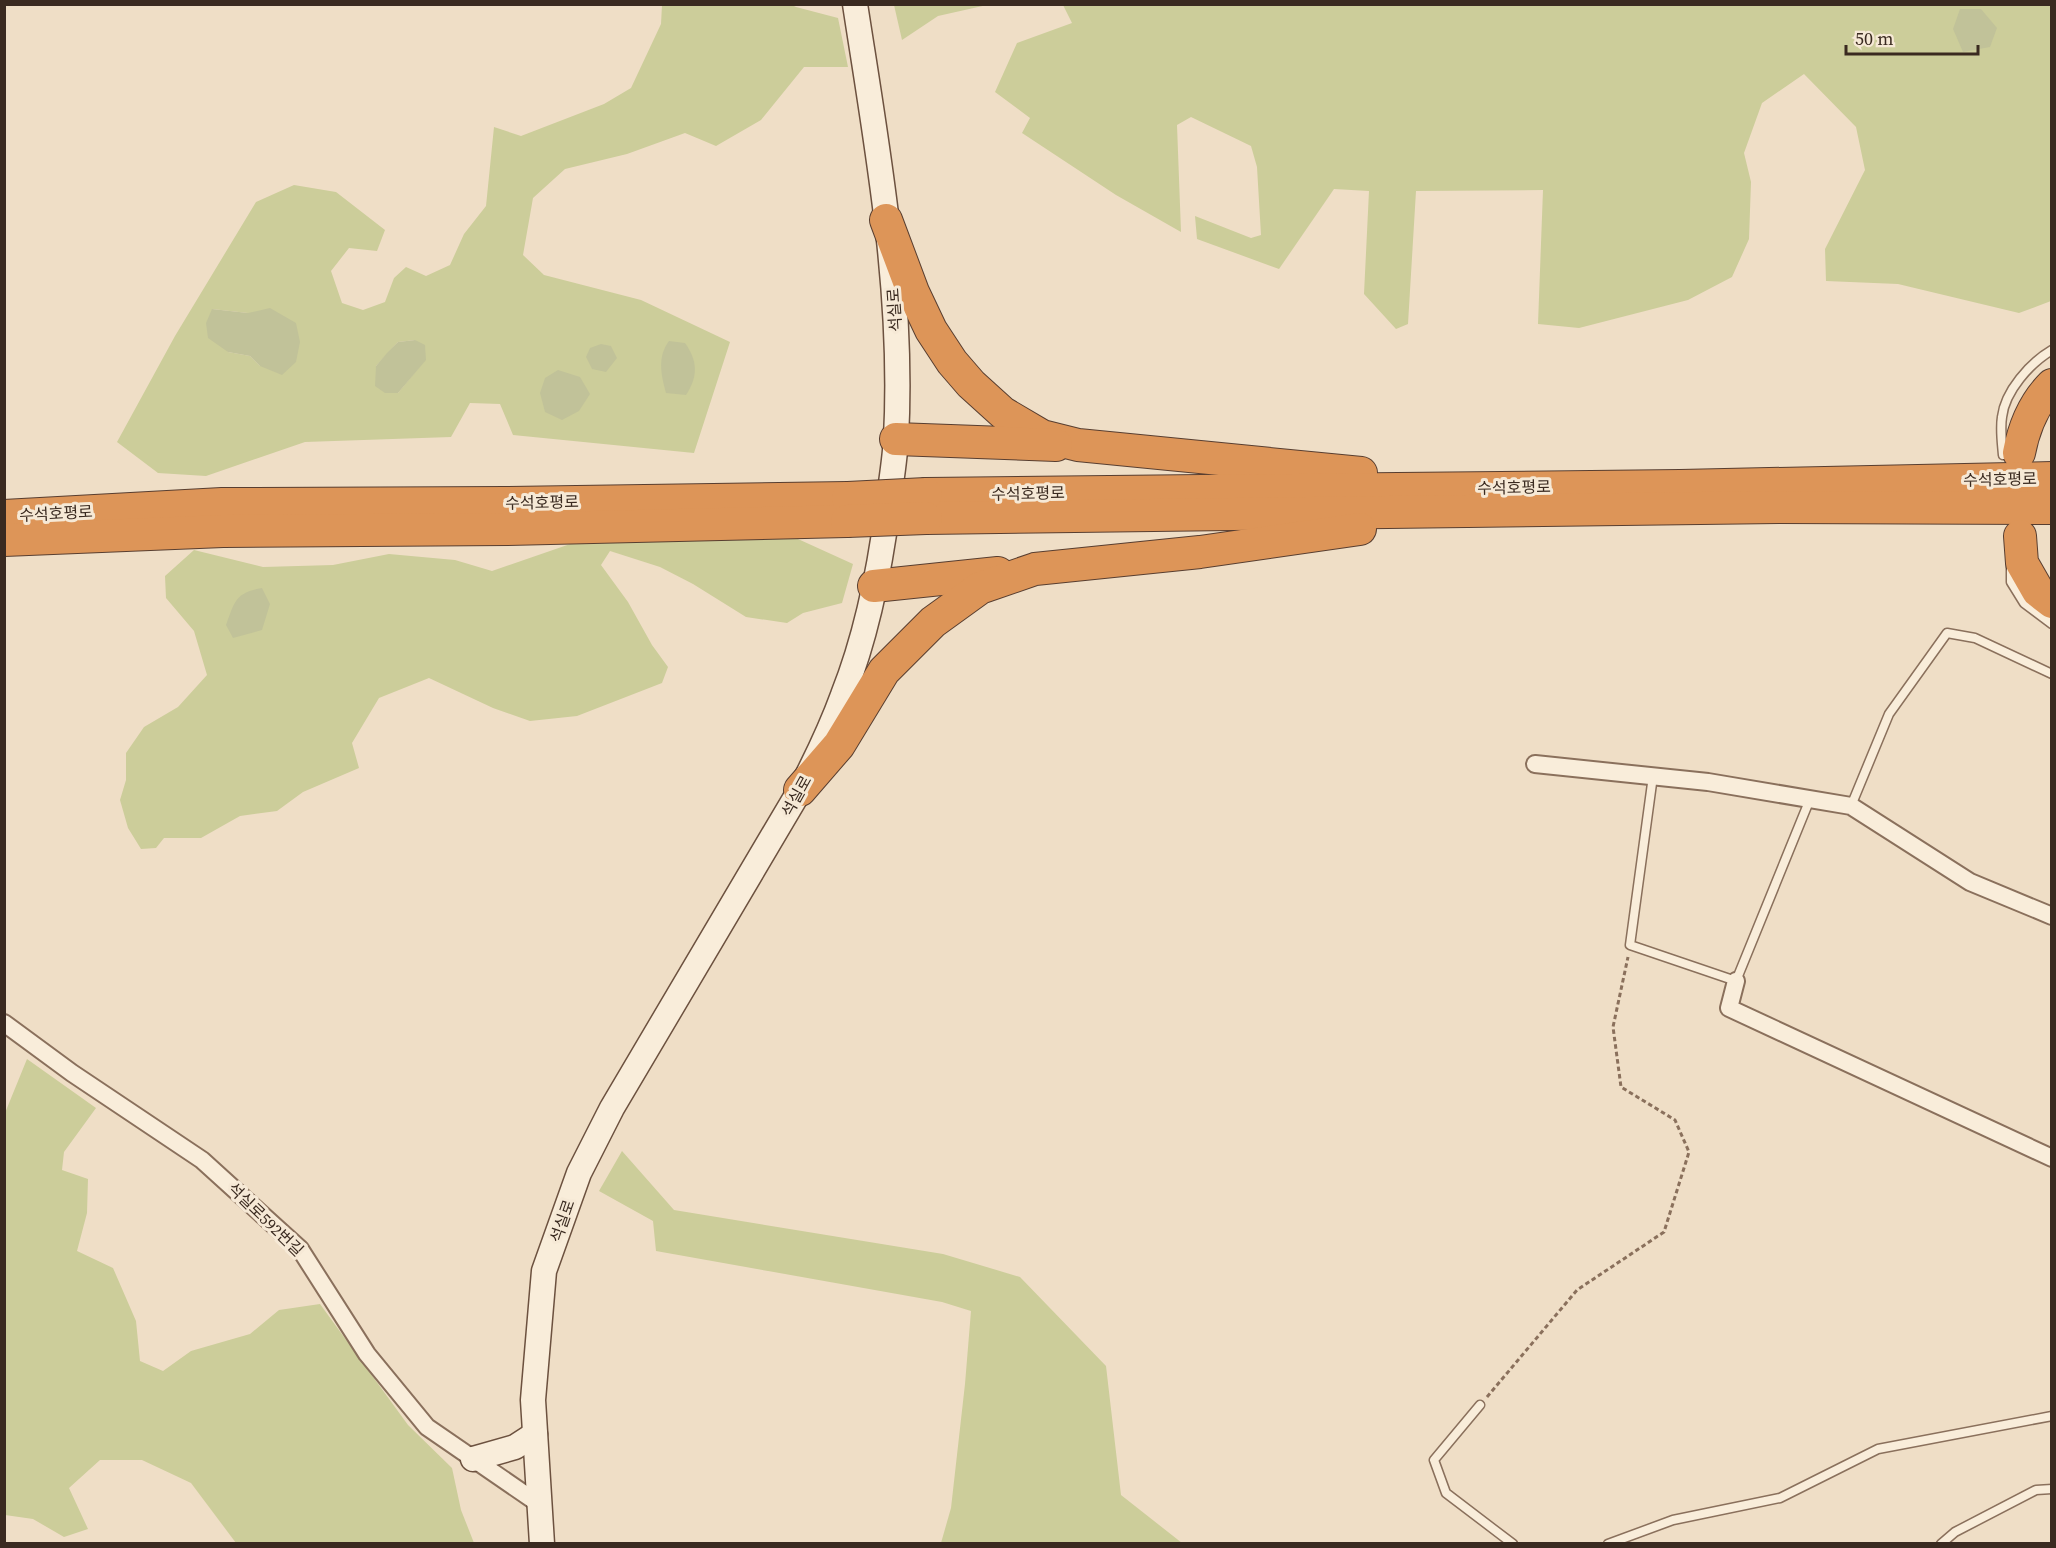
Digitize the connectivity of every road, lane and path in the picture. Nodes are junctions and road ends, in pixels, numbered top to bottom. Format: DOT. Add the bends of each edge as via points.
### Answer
graph roads {
  1 [pos="855,4"];
  2 [pos="886,220"];
  3 [pos="2052,350"];
  4 [pos="2052,386"];
  5 [pos="896,439"];
  6 [pos="1078,444"];
  7 [pos="2011,454"];
  8 [pos="2052,478"];
  9 [pos="1488,499"];
  10 [pos="2052,508"];
  11 [pos="848,509"];
  12 [pos="4,516"];
  13 [pos="4,540"];
  14 [pos="2014,549"];
  15 [pos="1035,568"];
  16 [pos="874,586"];
  17 [pos="2052,602"];
  18 [pos="2052,624"];
  19 [pos="2052,674"];
  20 [pos="1535,764"];
  21 [pos="1653,776"];
  22 [pos="800,790"];
  23 [pos="1810,798"];
  24 [pos="1851,806"];
  25 [pos="2052,916"];
  26 [pos="1630,945"];
  27 [pos="1736,981"];
  28 [pos="4,1023"];
  29 [pos="2052,1158"];
  30 [pos="1480,1405"];
  31 [pos="2052,1416"];
  32 [pos="535,1434"];
  33 [pos="473,1459"];
  34 [pos="2052,1490"];
  35 [pos="538,1504"];
  36 [pos="542,1544"];
  37 [pos="1513,1544"];
  38 [pos="1608,1544"];
  39 [pos="1941,1544"];
  1 -- 2 [label="street, 석실로"];
  2 -- 5 [label="street, 석실로" via="898,362"];
  2 -- 6 [label="highway" via="913,292 952,362 1003,413 1042,436"];
  3 -- 7 [label="lane" via="2024,375 2001,416"];
  4 -- 7 [label="highway" via="2041,396"];
  5 -- 6 [label="highway" via="1036,446"];
  5 -- 16 [label="street, 석실로"];
  6 -- 9 [label="highway" via="1266,462"];
  8 -- 9 [label="highway, 수석호평로" via="1692,486"];
  9 -- 10 [label="highway, 수석호평로" via="1779,507"];
  9 -- 11 [label="highway, 수석호평로, bridge"];
  9 -- 15 [label="highway" via="1200,552"];
  11 -- 12 [label="highway, 수석호평로" via="506,503 222,504"];
  11 -- 13 [label="highway, 수석호평로" via="508,529 223,531"];
  14 -- 17 [label="highway" via="2038,591"];
  14 -- 18 [label="lane" via="2011,582 2025,603"];
  15 -- 16 [label="highway"];
  15 -- 22 [label="highway" via="980,588 933,622 884,670 839,745"];
  16 -- 22 [label="street, 석실로" via="844,694"];
  19 -- 24 [label="lane" via="1975,638 1947,633 1889,714"];
  20 -- 21 [label="street"];
  21 -- 23 [label="street"];
  21 -- 26 [label="lane"];
  22 -- 32 [label="street, 석실로" via="612,1108 579,1173 544,1271 533,1400"];
  23 -- 24 [label="street"];
  23 -- 27 [label="lane"];
  24 -- 25 [label="street" via="1970,882"];
  26 -- 27 [label="lane"];
  26 -- 30 [label="path" via="1613,1027 1622,1087 1675,1120 1689,1152 1664,1232 1577,1290"];
  27 -- 29 [label="street" via="1729,1008"];
  28 -- 33 [label="street, 석실로592번길" via="202,1160 300,1249 367,1354 427,1427"];
  30 -- 37 [label="lane" via="1434,1460 1446,1493"];
  31 -- 38 [label="lane" via="1878,1449 1780,1498 1673,1520"];
  32 -- 33 [label="street" via="515,1447"];
  32 -- 35 [label="street, 석실로"];
  33 -- 35 [label="street, 석실로592번길"];
  34 -- 39 [label="lane" via="2036,1490 1955,1532"];
  35 -- 36 [label="street, 석실로"];
}
